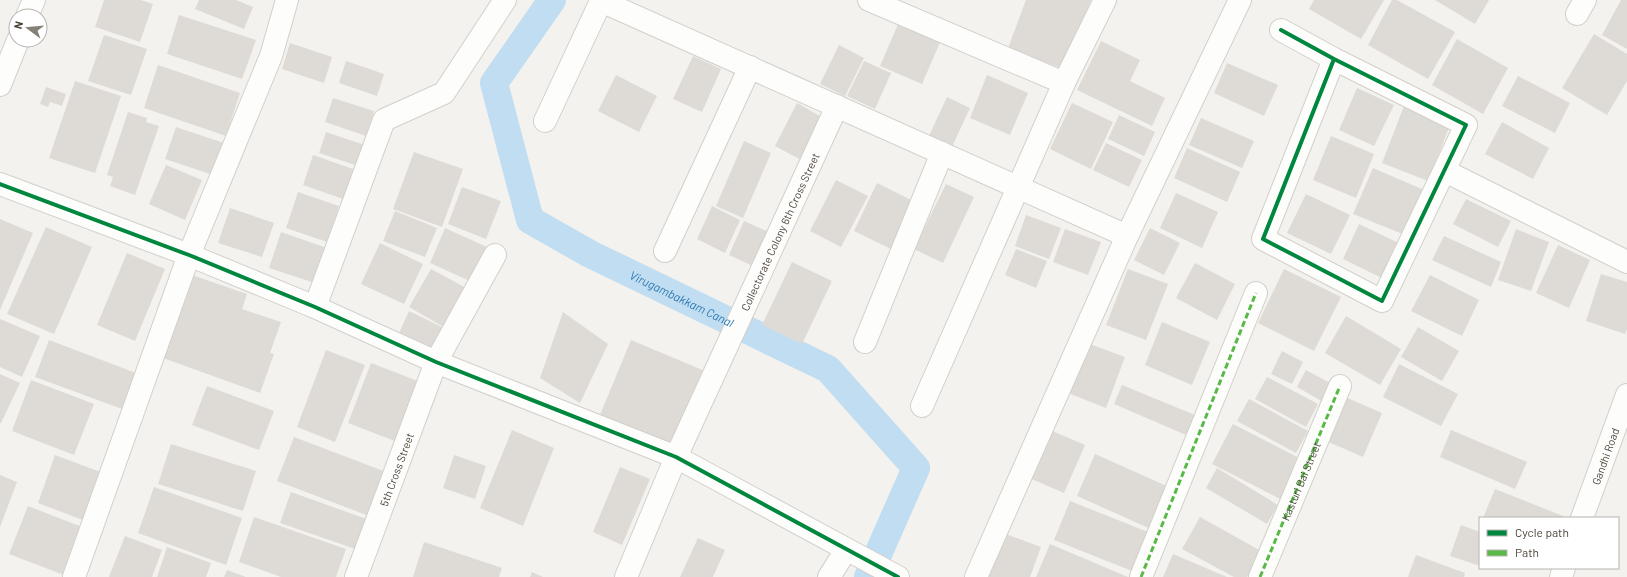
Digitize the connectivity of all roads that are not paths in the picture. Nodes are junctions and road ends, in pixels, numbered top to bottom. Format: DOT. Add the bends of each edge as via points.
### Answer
graph roads {
  1 [pos="287,0"];
  2 [pos="505,0"];
  3 [pos="869,0"];
  4 [pos="1105,0"];
  5 [pos="1240,0"];
  6 [pos="1281,30"];
  7 [pos="15,48"];
  8 [pos="1334,59"];
  9 [pos="750,67"];
  10 [pos="1064,83"];
  11 [pos="0,85"];
  12 [pos="837,106"];
  13 [pos="545,121"];
  14 [pos="942,153"];
  15 [pos="1445,171"];
  16 [pos="0,184"];
  17 [pos="1018,188"];
  18 [pos="1127,236"];
  19 [pos="665,251"];
  20 [pos="189,255"];
  21 [pos="495,255"];
  22 [pos="1627,262"];
  23 [pos="1256,294"];
  24 [pos="315,307"];
  25 [pos="864,342"];
  26 [pos="436,362"];
  27 [pos="1340,386"];
  28 [pos="1627,395"];
  29 [pos="922,406"];
  30 [pos="676,457"];
  31 [pos="1582,517"];
  32 [pos="846,550"];
  33 [pos="74,577"];
  34 [pos="356,577"];
  35 [pos="626,577"];
  36 [pos="829,577"];
  37 [pos="898,577"];
  38 [pos="976,577"];
  39 [pos="1141,577"];
  40 [pos="1260,577"];
  1 -- 20 [label="street" via="271,56"];
  2 -- 24 [label="street" via="444,93 384,120"];
  3 -- 10 [label="street"];
  4 -- 10 [label="street"];
  5 -- 18 [label="street"];
  6 -- 8 [label="street"];
  7 -- 11 [label="street"];
  8 -- 15 [label="street" via="1466,125"];
  8 -- 15 [label="street" via="1263,238 1382,302"];
  9 -- 12 [label="street"];
  9 -- 13 [label="street" via="601,1"];
  9 -- 19 [label="street"];
  10 -- 17 [label="street"];
  12 -- 14 [label="street"];
  12 -- 30 [label="street, Collectorate Colony 6th Cross Street"];
  14 -- 17 [label="street"];
  14 -- 25 [label="street"];
  15 -- 22 [label="street"];
  16 -- 20 [label="street"];
  17 -- 18 [label="street"];
  17 -- 29 [label="street"];
  18 -- 38 [label="street"];
  20 -- 24 [label="street"];
  20 -- 33 [label="street"];
  21 -- 26 [label="street, 5th Cross Street"];
  23 -- 39 [label="street"];
  24 -- 26 [label="street"];
  26 -- 30 [label="street"];
  26 -- 34 [label="street, 5th Cross Street"];
  27 -- 40 [label="street, Kasturi Bai Street"];
  28 -- 31 [label="street, Gandhi Road"];
  30 -- 32 [label="street"];
  30 -- 35 [label="street, Collectorate Colony 6th Cross Street"];
  32 -- 36 [label="street"];
  32 -- 37 [label="street"];
}
